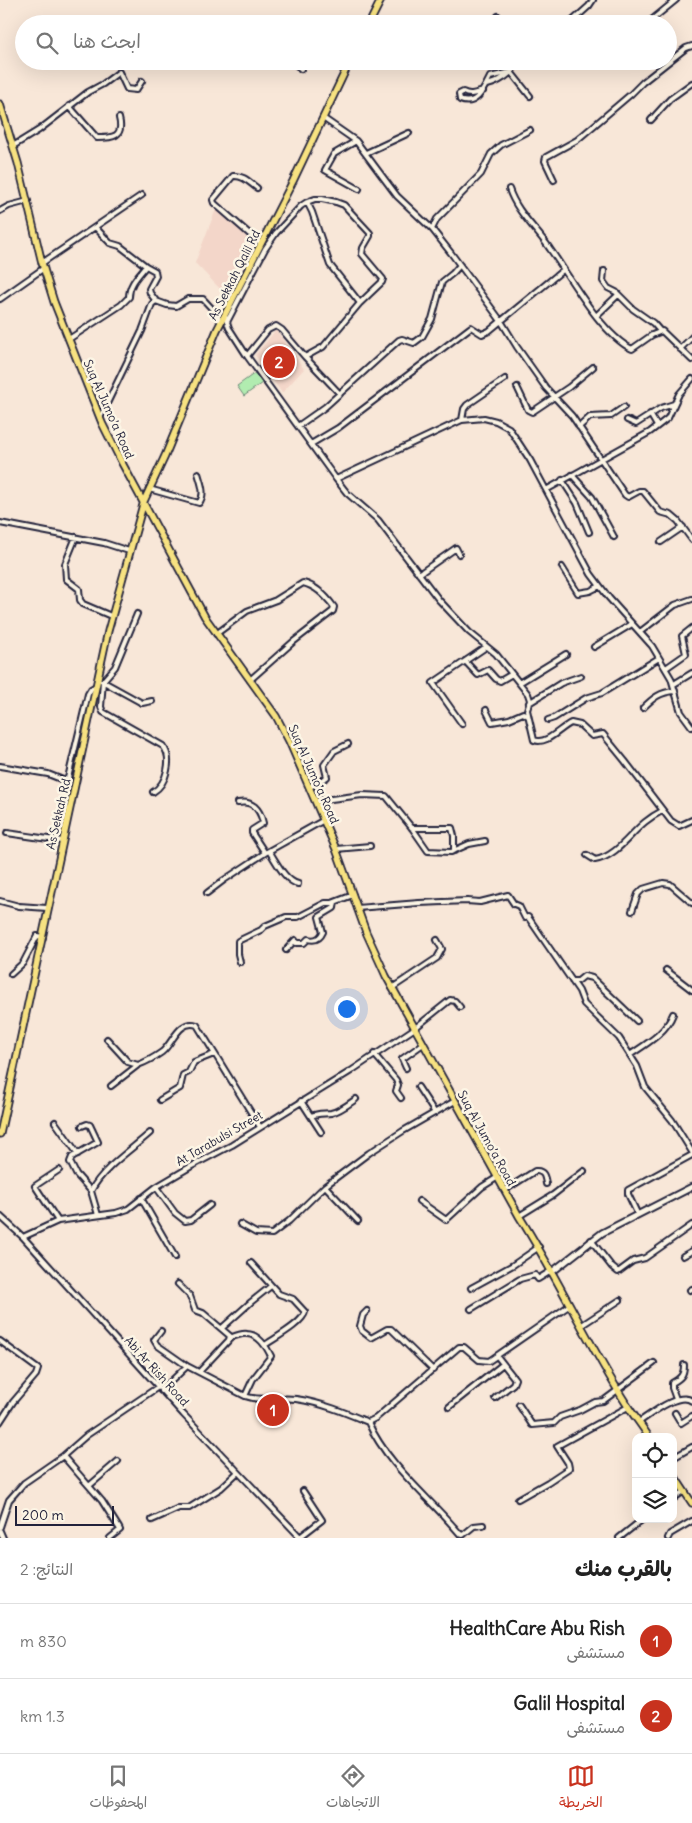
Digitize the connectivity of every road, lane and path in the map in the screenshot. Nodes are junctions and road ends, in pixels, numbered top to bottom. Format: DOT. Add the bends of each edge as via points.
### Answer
graph roads {
  1 [pos="380,0"];
  2 [pos="593,0"];
  3 [pos="676,0"];
  4 [pos="373,15"];
  5 [pos="578,15"];
  6 [pos="657,15"];
  7 [pos="692,46"];
  8 [pos="677,55"];
  9 [pos="345,70"];
  10 [pos="658,70"];
  11 [pos="511,72"];
  12 [pos="490,77"];
  13 [pos="142,80"];
  14 [pos="497,81"];
  15 [pos="692,83"];
  16 [pos="486,85"];
  17 [pos="483,91"];
  18 [pos="530,96"];
  19 [pos="0,104"];
  20 [pos="69,106"];
  21 [pos="119,118"];
  22 [pos="324,118"];
  23 [pos="650,120"];
  24 [pos="6,125"];
  25 [pos="0,128"];
  26 [pos="530,130"];
  27 [pos="409,133"];
  28 [pos="356,141"];
  29 [pos="13,146"];
  30 [pos="366,154"];
  31 [pos="554,180"];
  32 [pos="257,188"];
  33 [pos="359,189"];
  34 [pos="509,189"];
  35 [pos="142,195"];
  36 [pos="28,201"];
  37 [pos="307,202"];
  38 [pos="0,211"];
  39 [pos="96,228"];
  40 [pos="432,230"];
  41 [pos="261,244"];
  42 [pos="460,265"];
  43 [pos="43,266"];
  44 [pos="146,266"];
  45 [pos="563,270"];
  46 [pos="604,272"];
  47 [pos="618,295"];
  48 [pos="0,299"];
  49 [pos="156,301"];
  50 [pos="360,303"];
  51 [pos="596,316"];
  52 [pos="224,320"];
  53 [pos="501,321"];
  54 [pos="229,328"];
  55 [pos="217,330"];
  56 [pos="660,331"];
  57 [pos="692,336"];
  58 [pos="69,339"];
  59 [pos="680,349"];
  60 [pos="247,356"];
  61 [pos="304,357"];
  62 [pos="692,360"];
  63 [pos="594,366"];
  64 [pos="505,379"];
  65 [pos="692,379"];
  66 [pos="517,387"];
  67 [pos="340,394"];
  68 [pos="553,398"];
  69 [pos="674,404"];
  70 [pos="624,407"];
  71 [pos="650,414"];
  72 [pos="100,418"];
  73 [pos="462,420"];
  74 [pos="627,420"];
  75 [pos="298,426"];
  76 [pos="657,426"];
  77 [pos="579,427"];
  78 [pos="311,444"];
  79 [pos="601,459"];
  80 [pos="198,473"];
  81 [pos="572,475"];
  82 [pos="336,479"];
  83 [pos="562,480"];
  84 [pos="149,489"];
  85 [pos="546,490"];
  86 [pos="144,501"];
  87 [pos="0,523"];
  88 [pos="683,527"];
  89 [pos="589,532"];
  90 [pos="76,537"];
  91 [pos="614,537"];
  92 [pos="692,540"];
  93 [pos="661,542"];
  94 [pos="130,551"];
  95 [pos="459,554"];
  96 [pos="562,567"];
  97 [pos="419,574"];
  98 [pos="600,586"];
  99 [pos="692,599"];
  100 [pos="137,614"];
  101 [pos="111,616"];
  102 [pos="632,624"];
  103 [pos="692,628"];
  104 [pos="640,632"];
  105 [pos="216,634"];
  106 [pos="594,646"];
  107 [pos="486,647"];
  108 [pos="566,654"];
  109 [pos="660,658"];
  110 [pos="465,661"];
  111 [pos="666,668"];
  112 [pos="692,673"];
  113 [pos="512,674"];
  114 [pos="581,676"];
  115 [pos="100,680"];
  116 [pos="250,680"];
  117 [pos="519,683"];
  118 [pos="674,684"];
  119 [pos="96,686"];
  120 [pos="675,691"];
  121 [pos="152,701"];
  122 [pos="529,703"];
  123 [pos="643,708"];
  124 [pos="486,710"];
  125 [pos="528,716"];
  126 [pos="548,720"];
  127 [pos="462,724"];
  128 [pos="692,726"];
  129 [pos="348,744"];
  130 [pos="0,766"];
  131 [pos="310,787"];
  132 [pos="153,792"];
  133 [pos="316,801"];
  134 [pos="238,803"];
  135 [pos="662,811"];
  136 [pos="324,820"];
  137 [pos="692,820"];
  138 [pos="412,828"];
  139 [pos="8,833"];
  140 [pos="62,841"];
  141 [pos="485,841"];
  142 [pos="370,846"];
  143 [pos="336,849"];
  144 [pos="454,850"];
  145 [pos="267,852"];
  146 [pos="587,855"];
  147 [pos="298,884"];
  148 [pos="207,893"];
  149 [pos="353,895"];
  150 [pos="0,901"];
  151 [pos="335,902"];
  152 [pos="692,903"];
  153 [pos="47,908"];
  154 [pos="357,908"];
  155 [pos="632,911"];
  156 [pos="42,937"];
  157 [pos="437,940"];
  158 [pos="286,950"];
  159 [pos="240,962"];
  160 [pos="666,970"];
  161 [pos="11,974"];
  162 [pos="572,981"];
  163 [pos="392,988"];
  164 [pos="692,990"];
  165 [pos="460,1007"];
  166 [pos="673,1014"];
  167 [pos="637,1021"];
  168 [pos="414,1028"];
  169 [pos="107,1039"];
  170 [pos="423,1044"];
  171 [pos="214,1054"];
  172 [pos="374,1054"];
  173 [pos="630,1056"];
  174 [pos="138,1065"];
  175 [pos="406,1068"];
  176 [pos="111,1086"];
  177 [pos="418,1087"];
  178 [pos="402,1098"];
  179 [pos="356,1099"];
  180 [pos="160,1100"];
  181 [pos="301,1100"];
  182 [pos="455,1101"];
  183 [pos="435,1113"];
  184 [pos="311,1116"];
  185 [pos="2,1118"];
  186 [pos="55,1122"];
  187 [pos="82,1126"];
  188 [pos="260,1127"];
  189 [pos="322,1132"];
  190 [pos="150,1133"];
  191 [pos="0,1134"];
  192 [pos="78,1154"];
  193 [pos="692,1154"];
  194 [pos="59,1170"];
  195 [pos="584,1171"];
  196 [pos="498,1178"];
  197 [pos="546,1184"];
  198 [pos="325,1186"];
  199 [pos="156,1187"];
  200 [pos="692,1187"];
  201 [pos="505,1190"];
  202 [pos="91,1191"];
  203 [pos="141,1198"];
  204 [pos="419,1200"];
  205 [pos="210,1204"];
  206 [pos="637,1213"];
  207 [pos="98,1215"];
  208 [pos="0,1216"];
  209 [pos="519,1216"];
  210 [pos="58,1221"];
  211 [pos="358,1221"];
  212 [pos="240,1224"];
  213 [pos="692,1225"];
  214 [pos="24,1237"];
  215 [pos="591,1240"];
  216 [pos="538,1247"];
  217 [pos="692,1251"];
  218 [pos="683,1256"];
  219 [pos="175,1257"];
  220 [pos="251,1263"];
  221 [pos="552,1272"];
  222 [pos="178,1284"];
  223 [pos="271,1286"];
  224 [pos="472,1288"];
  225 [pos="620,1300"];
  226 [pos="571,1305"];
  227 [pos="471,1309"];
  228 [pos="367,1311"];
  229 [pos="582,1325"];
  230 [pos="222,1328"];
  231 [pos="161,1331"];
  232 [pos="230,1338"];
  233 [pos="0,1341"];
  234 [pos="265,1345"];
  235 [pos="497,1356"];
  236 [pos="654,1363"];
  237 [pos="503,1364"];
  238 [pos="684,1365"];
  239 [pos="187,1366"];
  240 [pos="433,1370"];
  241 [pos="200,1371"];
  242 [pos="159,1389"];
  243 [pos="619,1391"];
  244 [pos="245,1396"];
  245 [pos="495,1398"];
  246 [pos="676,1399"];
  247 [pos="692,1401"];
  248 [pos="519,1405"];
  249 [pos="449,1407"];
  250 [pos="628,1407"];
  251 [pos="675,1414"];
  252 [pos="692,1416"];
  253 [pos="0,1422"];
  254 [pos="368,1422"];
  255 [pos="639,1422"];
  256 [pos="646,1433"];
  257 [pos="692,1447"];
  258 [pos="63,1456"];
  259 [pos="677,1456"];
  260 [pos="118,1461"];
  261 [pos="238,1472"];
  262 [pos="676,1478"];
  263 [pos="89,1486"];
  264 [pos="303,1491"];
  265 [pos="684,1491"];
  266 [pos="677,1496"];
  267 [pos="518,1499"];
  268 [pos="692,1504"];
  269 [pos="152,1520"];
  270 [pos="692,1521"];
  271 [pos="638,1523"];
  272 [pos="483,1525"];
  273 [pos="0,1527"];
  274 [pos="0,1532"];
  275 [pos="301,1537"];
  276 [pos="3,1538"];
  277 [pos="110,1538"];
  278 [pos="619,1538"];
  279 [pos="668,1538"];
  1 -- 4 [label="main road"];
  2 -- 5 [label="street"];
  3 -- 6 [label="street"];
  7 -- 8 [label="street"];
  9 -- 22 [label="main road, As Sekkah Qalil Rd"];
  10 -- 31 [label="street" via="577,140 546,157"];
  11 -- 12 [label="street"];
  11 -- 14 [label="street"];
  11 -- 18 [label="street"];
  12 -- 14 [label="street"];
  12 -- 16 [label="street"];
  13 -- 20 [label="street" via="136,90 127,89 118,72"];
  14 -- 16 [label="street"];
  15 -- 23 [label="street" via="670,99"];
  16 -- 17 [label="street"];
  17 -- 17 [label="street" via="476,99 460,100 463,92 474,94"];
  19 -- 24 [label="main road, Suq Al Jumo’a Road"];
  20 -- 21 [label="street" via="97,138 112,138 120,132"];
  20 -- 29 [label="street"];
  22 -- 28 [label="street"];
  22 -- 41 [label="main road, As Sekkah Qalil Rd"];
  24 -- 25 [label="street"];
  24 -- 29 [label="main road, Suq Al Jumo’a Road"];
  26 -- 40 [label="street" via="491,154 481,174 437,219"];
  27 -- 30 [label="street"];
  28 -- 30 [label="street"];
  28 -- 33 [label="street" via="334,154 325,170"];
  29 -- 36 [label="main road, Suq Al Jumo’a Road"];
  30 -- 40 [label="street" via="397,196"];
  32 -- 41 [label="street" via="244,177 236,175 213,200"];
  34 -- 45 [label="street" via="519,210 551,249"];
  35 -- 39 [label="street"];
  36 -- 38 [label="street"];
  36 -- 43 [label="main road, Suq Al Jumo’a Road"];
  37 -- 50 [label="street" via="330,266"];
  37 -- 50 [label="street" via="315,199 344,205 370,233 362,254 383,279"];
  37 -- 52 [label="street" via="276,233"];
  39 -- 43 [label="street"];
  39 -- 44 [label="street" via="110,243 120,246"];
  40 -- 42 [label="street"];
  41 -- 52 [label="main road, As Sekkah Qalil Rd"];
  42 -- 53 [label="street"];
  42 -- 67 [label="street" via="442,282 435,312 422,337 414,343 399,340"];
  43 -- 48 [label="street"];
  43 -- 58 [label="main road, Suq Al Jumo’a Road"];
  44 -- 49 [label="street" via="155,271 156,276 149,289"];
  44 -- 58 [label="street" via="131,284 129,297"];
  45 -- 51 [label="street"];
  45 -- 53 [label="street"];
  46 -- 47 [label="street" via="605,285"];
  47 -- 51 [label="street"];
  47 -- 56 [label="street"];
  49 -- 52 [label="street" via="176,306 188,299 203,299"];
  49 -- 72 [label="street"];
  50 -- 61 [label="street" via="322,347"];
  51 -- 56 [label="street" via="631,349"];
  52 -- 54 [label="street"];
  52 -- 55 [label="main road, As Sekkah Qalil Rd"];
  53 -- 68 [label="street"];
  53 -- 78 [label="street" via="482,334 471,327 338,428"];
  54 -- 55 [label="street"];
  54 -- 60 [label="street"];
  55 -- 84 [label="main road, As Sekkah Qalil Rd"];
  56 -- 59 [label="street"];
  57 -- 59 [label="street"];
  58 -- 72 [label="main road, Suq Al Jumo’a Road"];
  59 -- 62 [label="street"];
  60 -- 61 [label="street" via="268,330 276,326"];
  60 -- 75 [label="street"];
  61 -- 67 [label="street"];
  63 -- 68 [label="street"];
  64 -- 73 [label="street" via="467,405"];
  65 -- 69 [label="street"];
  66 -- 68 [label="street" via="532,412"];
  67 -- 75 [label="street"];
  68 -- 77 [label="street"];
  69 -- 71 [label="street"];
  69 -- 76 [label="street" via="668,418"];
  70 -- 77 [label="street" via="605,418 590,417"];
  71 -- 74 [label="street" via="636,424"];
  71 -- 76 [label="street"];
  72 -- 86 [label="main road, Suq Al Jumo’a Road"];
  73 -- 82 [label="street"];
  73 -- 85 [label="street" via="484,418 508,428"];
  75 -- 78 [label="street"];
  76 -- 79 [label="street"];
  77 -- 79 [label="street"];
  78 -- 82 [label="street"];
  79 -- 81 [label="street"];
  79 -- 88 [label="street" via="626,496 643,491 660,512 675,517"];
  80 -- 84 [label="street" via="203,492 199,503"];
  81 -- 83 [label="street"];
  81 -- 91 [label="street" via="592,497"];
  82 -- 97 [label="street" via="378,520"];
  83 -- 85 [label="street"];
  83 -- 89 [label="street" via="577,503"];
  84 -- 86 [label="main road, As Sekkah Qalil Rd"];
  85 -- 98 [label="street" via="581,558"];
  86 -- 94 [label="main road, As Sekkah Rd"];
  86 -- 105 [label="main road, Suq Al Jumo’a Road"];
  87 -- 90 [label="street"];
  88 -- 92 [label="street"];
  88 -- 93 [label="street"];
  90 -- 94 [label="street"];
  90 -- 101 [label="street" via="66,564 66,578 79,589 82,604"];
  94 -- 101 [label="main road, As Sekkah Rd"];
  95 -- 97 [label="street" via="456,548"];
  96 -- 98 [label="street" via="579,594"];
  97 -- 107 [label="street" via="438,600"];
  98 -- 102 [label="street"];
  99 -- 104 [label="street" via="675,605"];
  100 -- 115 [label="street" via="115,667"];
  101 -- 115 [label="main road, As Sekkah Rd"];
  102 -- 104 [label="street"];
  102 -- 106 [label="street"];
  103 -- 111 [label="street" via="682,636 686,654"];
  104 -- 109 [label="street"];
  105 -- 116 [label="main road, Suq Al Jumo’a Road"];
  105 -- 116 [label="street" via="247,611 276,600 303,583 321,592 334,607 333,612 292,642"];
  107 -- 110 [label="street"];
  107 -- 113 [label="street"];
  108 -- 117 [label="street"];
  109 -- 111 [label="street"];
  109 -- 126 [label="street" via="602,693 586,698"];
  110 -- 113 [label="street" via="478,675 488,670 500,681"];
  110 -- 127 [label="street" via="433,683"];
  111 -- 118 [label="street"];
  112 -- 118 [label="street"];
  113 -- 117 [label="street"];
  114 -- 122 [label="street" via="561,683"];
  115 -- 119 [label="main road, As Sekkah Rd"];
  115 -- 121 [label="street" via="142,703"];
  115 -- 132 [label="street" via="103,712 166,750 169,761 166,772 160,787"];
  116 -- 131 [label="main road, Suq Al Jumo’a Road" via="276,716"];
  117 -- 122 [label="street" via="528,694"];
  118 -- 120 [label="street"];
  119 -- 130 [label="street" via="89,692 68,778 63,780 48,774"];
  119 -- 140 [label="main road, As Sekkah Rd"];
  120 -- 123 [label="street" via="654,697"];
  120 -- 128 [label="street" via="681,712"];
  122 -- 125 [label="street"];
  124 -- 125 [label="street" via="492,722 523,713"];
  125 -- 135 [label="street" via="532,737 536,741 548,739 571,723 592,736 603,734"];
  129 -- 131 [label="street" via="331,754 324,765 326,777"];
  131 -- 133 [label="main road, Suq Al Jumo’a Road"];
  133 -- 136 [label="main road, Suq Al Jumo’a Road"];
  133 -- 138 [label="street" via="382,795"];
  134 -- 145 [label="street" via="251,803 261,815 263,823 252,833"];
  135 -- 137 [label="street" via="676,826"];
  135 -- 146 [label="street" via="608,856 595,860"];
  136 -- 143 [label="main road, Suq Al Jumo’a Road"];
  136 -- 145 [label="street"];
  138 -- 144 [label="street" via="428,852"];
  138 -- 144 [label="street" via="452,828"];
  139 -- 140 [label="street"];
  140 -- 153 [label="main road, As Sekkah Rd"];
  141 -- 144 [label="street"];
  142 -- 143 [label="street"];
  143 -- 149 [label="main road, Suq Al Jumo’a Road"];
  145 -- 147 [label="street" via="286,876"];
  145 -- 148 [label="street"];
  149 -- 151 [label="street"];
  149 -- 154 [label="main road, Suq Al Jumo’a Road"];
  150 -- 153 [label="street"];
  151 -- 158 [label="street" via="334,908 319,917 321,937 304,943 296,943 295,940"];
  151 -- 159 [label="street" via="298,917 286,917 238,941"];
  152 -- 155 [label="street" via="670,884 663,883 643,889"];
  153 -- 156 [label="main road, As Sekkah Rd"];
  154 -- 162 [label="street" via="480,902 508,896 519,906 525,918 528,916"];
  154 -- 163 [label="main road, Suq Al Jumo’a Road"];
  156 -- 161 [label="street" via="37,936 23,963"];
  156 -- 185 [label="main road, As Sekkah Rd"];
  157 -- 163 [label="street" via="442,949 439,956"];
  160 -- 164 [label="street"];
  162 -- 167 [label="street" via="584,976 592,978"];
  162 -- 173 [label="street" via="584,1004 616,1034"];
  163 -- 168 [label="main road, Suq Al Jumo’a Road"];
  165 -- 168 [label="street, At Tarabulsi Street" via="456,1001 450,1000"];
  166 -- 173 [label="street" via="662,1031"];
  168 -- 170 [label="main road, Suq Al Jumo’a Road"];
  168 -- 172 [label="street, At Tarabulsi Street"];
  169 -- 174 [label="street" via="128,1062"];
  170 -- 175 [label="street" via="402,1059"];
  170 -- 182 [label="main road, Suq Al Jumo’a Road"];
  171 -- 174 [label="street" via="199,1027 189,1024 178,1031 163,1051"];
  171 -- 180 [label="street" via="194,1062 189,1072 183,1075 180,1088"];
  171 -- 188 [label="street"];
  172 -- 178 [label="street" via="396,1080 396,1091"];
  172 -- 181 [label="street, At Tarabulsi Street"];
  173 -- 193 [label="street" via="645,1087 672,1120"];
  174 -- 176 [label="street"];
  177 -- 183 [label="street"];
  179 -- 184 [label="street" via="336,1111"];
  181 -- 184 [label="street"];
  181 -- 188 [label="street, At Tarabulsi Street"];
  182 -- 183 [label="street"];
  182 -- 196 [label="main road, Suq Al Jumo’a Road"];
  183 -- 198 [label="street" via="380,1145"];
  184 -- 189 [label="street"];
  185 -- 191 [label="main road, As Sekkah Rd"];
  186 -- 192 [label="street"];
  187 -- 192 [label="street" via="90,1125 98,1142"];
  188 -- 199 [label="street, At Tarabulsi Street"];
  190 -- 202 [label="street" via="112,1165"];
  192 -- 202 [label="street" via="70,1162"];
  193 -- 206 [label="street" via="628,1190"];
  194 -- 210 [label="street" via="35,1188"];
  195 -- 209 [label="street"];
  196 -- 201 [label="main road, Suq Al Jumo’a Road"];
  196 -- 204 [label="street" via="482,1187 446,1220"];
  197 -- 201 [label="street" via="544,1174 536,1171"];
  198 -- 211 [label="street"];
  198 -- 212 [label="street" via="272,1234 256,1233"];
  199 -- 203 [label="street, At Tarabulsi Street"];
  199 -- 205 [label="street" via="185,1221 191,1220"];
  200 -- 206 [label="main road"];
  201 -- 209 [label="main road, Suq Al Jumo’a Road"];
  202 -- 207 [label="street"];
  203 -- 207 [label="street, At Tarabulsi Street" via="128,1209"];
  203 -- 219 [label="street"];
  206 -- 215 [label="main road"];
  207 -- 210 [label="street, At Tarabulsi Street"];
  208 -- 214 [label="street, Abi Ar Rish Road"];
  209 -- 216 [label="main road, Suq Al Jumo’a Road"];
  210 -- 214 [label="street, At Tarabulsi Street"];
  213 -- 215 [label="street" via="645,1258 633,1261 618,1272"];
  214 -- 242 [label="street, Abi Ar Rish Road"];
  215 -- 221 [label="main road"];
  216 -- 221 [label="main road, Suq Al Jumo’a Road"];
  216 -- 224 [label="street"];
  217 -- 218 [label="street"];
  220 -- 223 [label="street"];
  221 -- 226 [label="main road, Suq Al Jumo’a Road"];
  221 -- 227 [label="street" via="538,1280 535,1275 520,1278"];
  222 -- 230 [label="street" via="190,1296 195,1310"];
  223 -- 230 [label="street"];
  223 -- 234 [label="street" via="279,1294 297,1302 306,1315"];
  225 -- 229 [label="street"];
  226 -- 229 [label="main road, Suq Al Jumo’a Road"];
  226 -- 235 [label="street"];
  228 -- 240 [label="street" via="360,1326 367,1336 371,1338 391,1330"];
  229 -- 243 [label="main road, Suq Al Jumo’a Road"];
  230 -- 232 [label="street"];
  231 -- 239 [label="street" via="154,1342"];
  232 -- 234 [label="street" via="248,1333"];
  232 -- 241 [label="street"];
  233 -- 253 [label="street" via="38,1369"];
  234 -- 244 [label="street" via="271,1358"];
  235 -- 237 [label="street"];
  235 -- 240 [label="street" via="483,1361 462,1346"];
  236 -- 243 [label="street"];
  237 -- 245 [label="street" via="515,1379"];
  237 -- 249 [label="street"];
  238 -- 246 [label="street" via="682,1376 672,1383"];
  239 -- 241 [label="street"];
  239 -- 242 [label="street"];
  240 -- 254 [label="street"];
  241 -- 244 [label="street"];
  242 -- 258 [label="street" via="80,1440"];
  242 -- 261 [label="street, Abi Ar Rish Road"];
  243 -- 248 [label="street" via="547,1424 532,1425"];
  243 -- 250 [label="main road, Suq Al Jumo’a Road"];
  244 -- 254 [label="street" via="316,1403"];
  246 -- 247 [label="street"];
  246 -- 255 [label="street"];
  250 -- 255 [label="main road, Suq Al Jumo’a Road"];
  250 -- 267 [label="street" via="556,1446 569,1468"];
  251 -- 252 [label="street" via="681,1423"];
  254 -- 272 [label="street" via="393,1461 460,1534"];
  255 -- 256 [label="main road, Suq Al Jumo’a Road"];
  257 -- 259 [label="street"];
  258 -- 263 [label="street"];
  258 -- 273 [label="street" via="31,1477 13,1494"];
  260 -- 263 [label="street"];
  261 -- 269 [label="street" via="221,1488 189,1508 179,1508"];
  261 -- 275 [label="street, Abi Ar Rish Road"];
  262 -- 265 [label="main road"];
  263 -- 277 [label="street" via="120,1530"];
  264 -- 275 [label="street" via="322,1520"];
  265 -- 266 [label="street"];
  265 -- 268 [label="main road"];
  270 -- 279 [label="street"];
  271 -- 278 [label="street"];
  274 -- 276 [label="street"];
}
